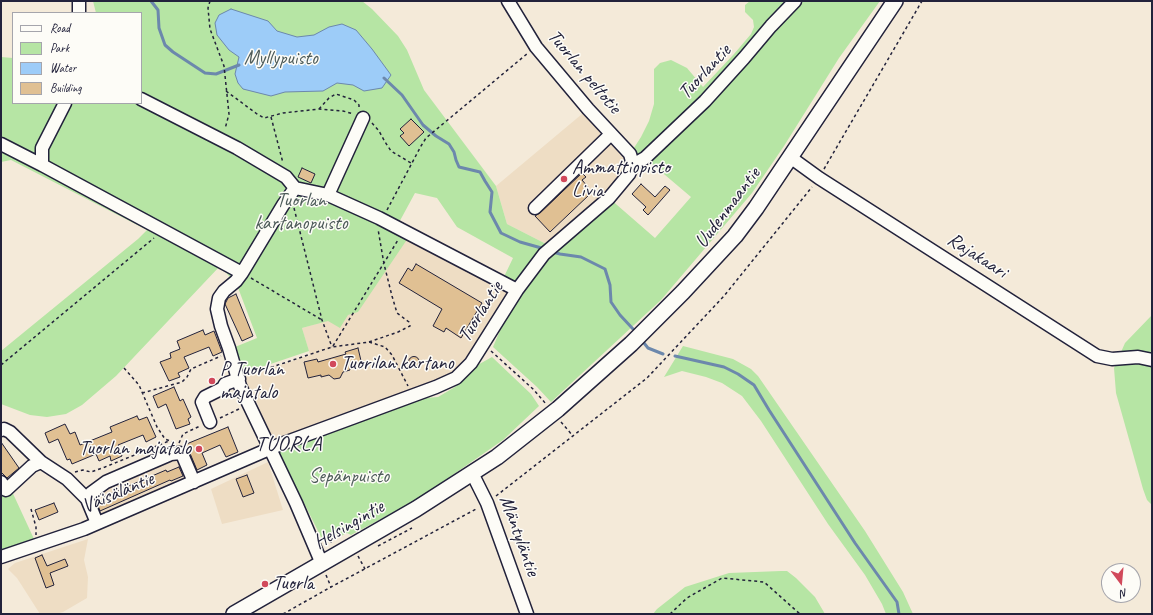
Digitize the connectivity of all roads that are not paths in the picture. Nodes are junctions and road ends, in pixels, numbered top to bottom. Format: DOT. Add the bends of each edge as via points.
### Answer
graph roads {
  1 [pos="79,1"];
  2 [pos="508,1"];
  3 [pos="795,1"];
  4 [pos="895,1"];
  5 [pos="79,12"];
  6 [pos="142,100"];
  7 [pos="65,104"];
  8 [pos="360,116"];
  9 [pos="611,134"];
  10 [pos="1,144"];
  11 [pos="790,157"];
  12 [pos="633,165"];
  13 [pos="42,166"];
  14 [pos="295,188"];
  15 [pos="328,196"];
  16 [pos="535,208"];
  17 [pos="242,273"];
  18 [pos="517,290"];
  19 [pos="1152,360"];
  20 [pos="239,378"];
  21 [pos="554,411"];
  22 [pos="210,422"];
  23 [pos="1,430"];
  24 [pos="270,449"];
  25 [pos="40,462"];
  26 [pos="472,473"];
  27 [pos="1,482"];
  28 [pos="194,482"];
  29 [pos="87,499"];
  30 [pos="97,523"];
  31 [pos="1,557"];
  32 [pos="322,564"];
  33 [pos="234,614"];
  34 [pos="527,614"];
  1 -- 5 [label="street"];
  2 -- 9 [label="street, Tuorlan peltotie" via="536,47"];
  3 -- 12 [label="street, Tuorlantie" via="705,101 645,158"];
  4 -- 11 [label="main road, Uudenmaantie"];
  6 -- 14 [label="street" via="286,177"];
  7 -- 13 [label="street" via="42,148"];
  8 -- 15 [label="street"];
  9 -- 12 [label="street, Tuorlan peltotie" via="630,154"];
  9 -- 16 [label="street"];
  10 -- 13 [label="street"];
  11 -- 19 [label="street, Rajakaari" via="1097,356"];
  11 -- 21 [label="main road, Uudenmaantie" via="756,208 714,260 631,344"];
  12 -- 18 [label="street, Tuorlantie" via="629,174 609,198 548,251"];
  13 -- 17 [label="street"];
  14 -- 15 [label="street"];
  14 -- 17 [label="street"];
  15 -- 18 [label="street" via="379,218"];
  17 -- 20 [label="street" via="219,298 217,309"];
  18 -- 24 [label="street, Tuorlantie" via="471,363 456,378"];
  20 -- 22 [label="street" via="205,397 202,402"];
  20 -- 24 [label="street" via="248,405"];
  21 -- 26 [label="main road, Helsingintie" via="497,458"];
  23 -- 25 [label="street" via="10,432"];
  24 -- 28 [label="street, Väisäläntie"];
  24 -- 32 [label="street"];
  25 -- 27 [label="street" via="6,490"];
  25 -- 29 [label="street" via="67,479"];
  26 -- 32 [label="main road, Helsingintie"];
  26 -- 34 [label="street, Mäntyläntie" via="487,503"];
  28 -- 29 [label="street" via="182,454 176,454 106,482 90,493"];
  28 -- 30 [label="street, Väisäläntie"];
  29 -- 30 [label="street"];
  30 -- 31 [label="street, Väisäläntie"];
  32 -- 33 [label="main road, Helsingintie"];
}
